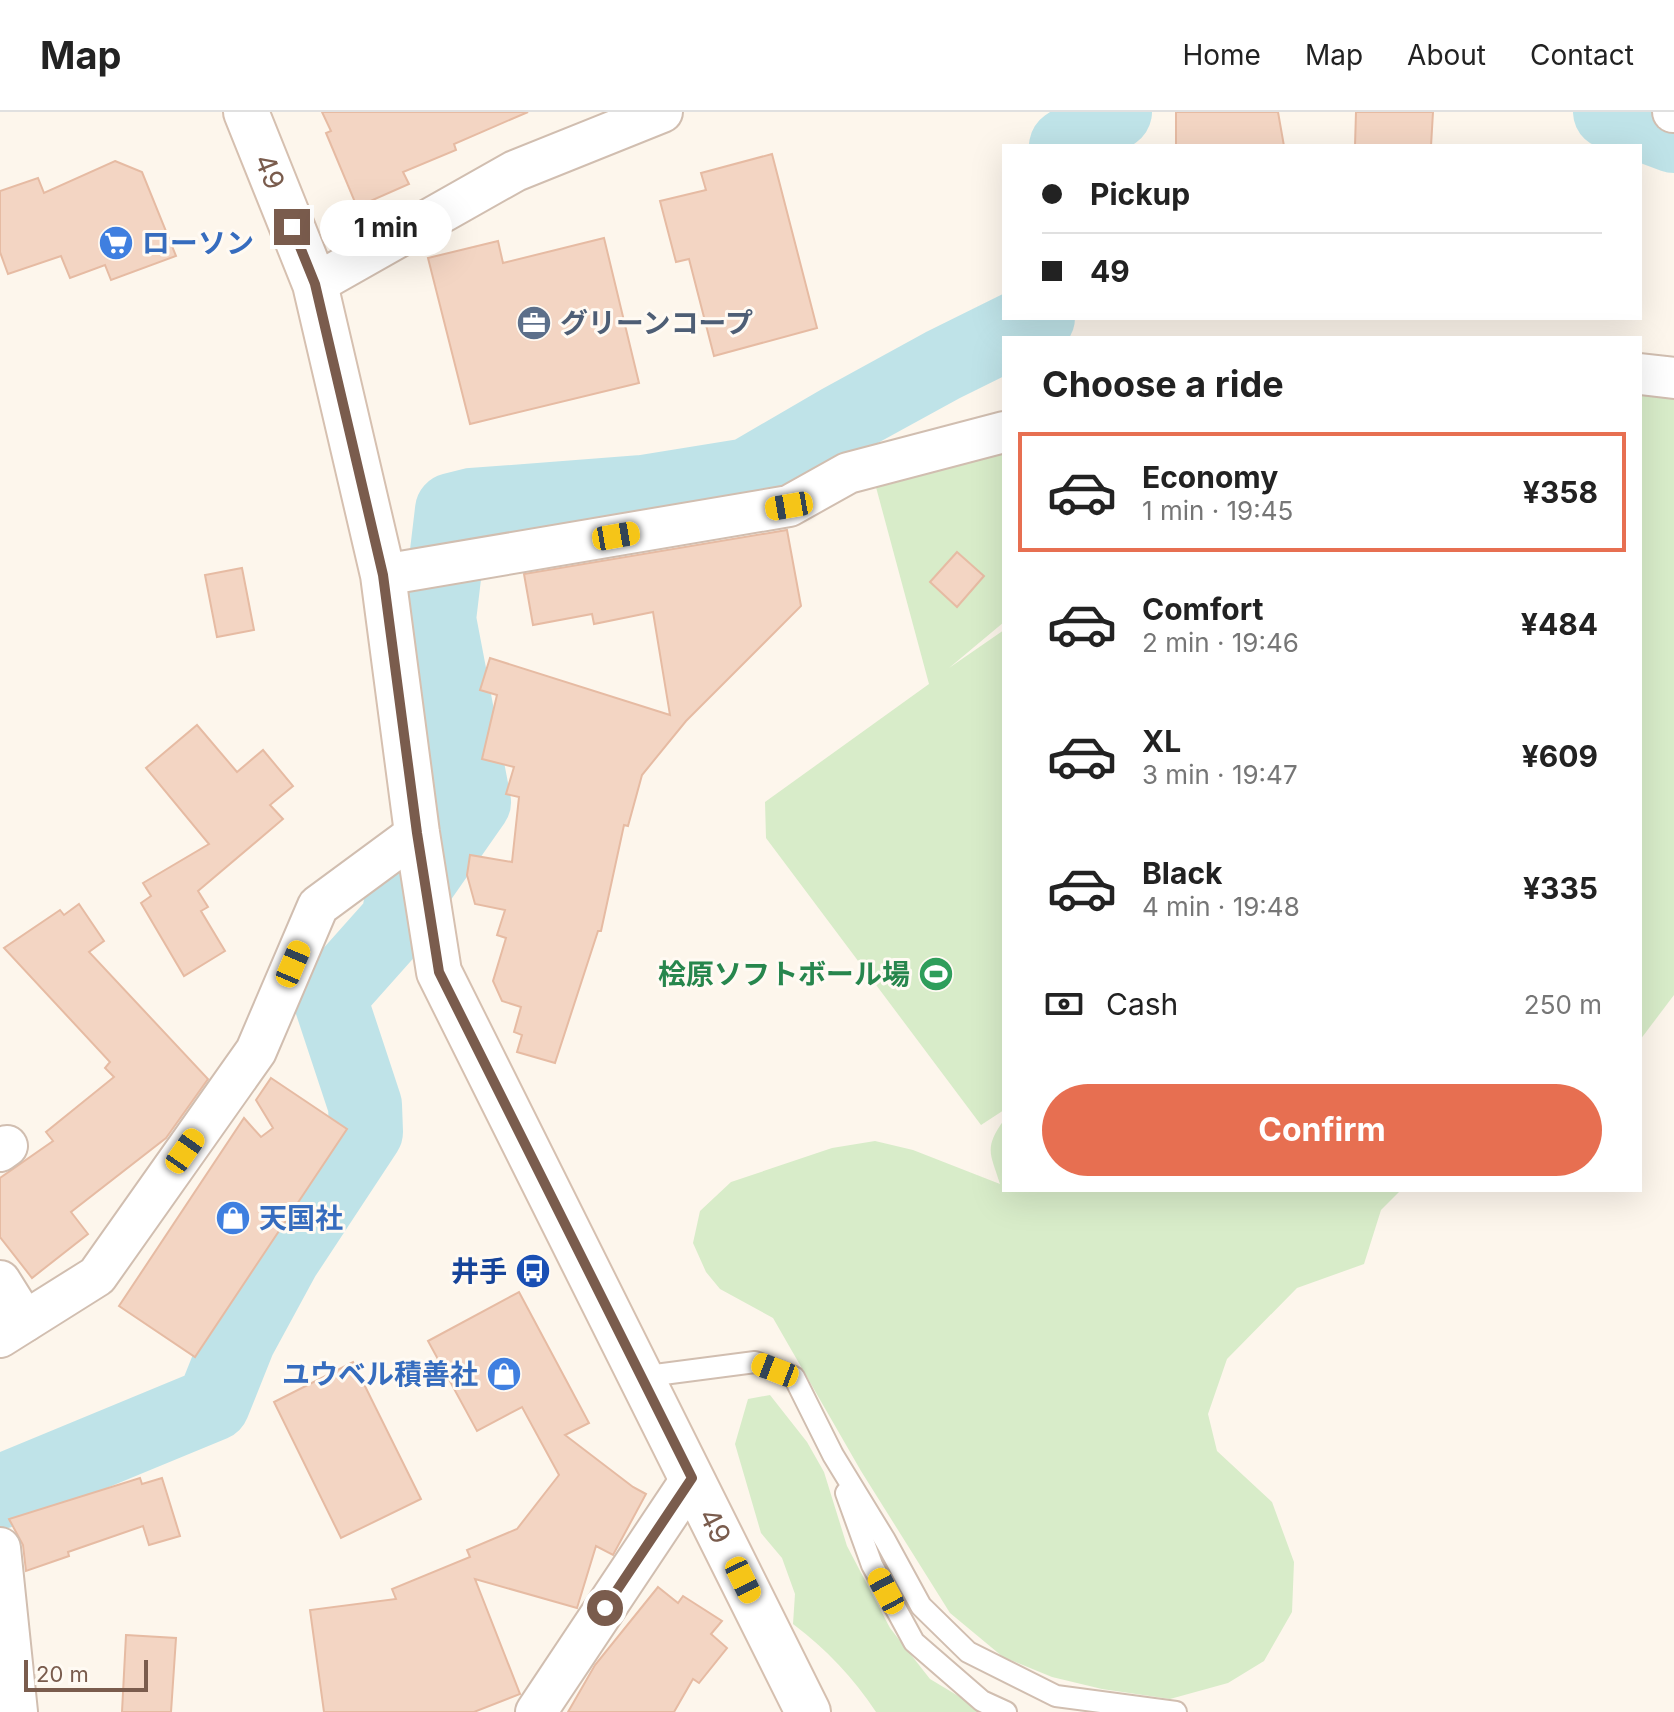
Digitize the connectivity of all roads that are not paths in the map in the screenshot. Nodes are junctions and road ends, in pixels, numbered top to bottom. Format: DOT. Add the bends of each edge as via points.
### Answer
graph roads {
  1 [pos="246,112"];
  2 [pos="662,112"];
  3 [pos="315,284"];
  4 [pos="1642,374"];
  5 [pos="1674,378"];
  6 [pos="1002,433"];
  7 [pos="383,575"];
  8 [pos="418,838"];
  9 [pos="0,1281"];
  10 [pos="12,1329"];
  11 [pos="640,1377"];
  12 [pos="833,1455"];
  13 [pos="692,1478"];
  14 [pos="0,1548"];
  15 [pos="17,1712"];
  16 [pos="536,1712"];
  17 [pos="808,1712"];
  18 [pos="1006,1712"];
  19 [pos="1176,1712"];
  1 -- 3 [label="street, 49 / 49"];
  2 -- 3 [label="street" via="515,171"];
  3 -- 7 [label="street, 49 / 49"];
  4 -- 5 [label="street"];
  6 -- 7 [label="street" via="848,473 789,506"];
  7 -- 8 [label="street, 49 / 49"];
  8 -- 10 [label="street" via="318,906 256,1051 97,1276"];
  8 -- 11 [label="street, 49 / 49" via="439,972"];
  9 -- 10 [label="street"];
  11 -- 12 [label="lane" via="755,1362 794,1377"];
  11 -- 13 [label="street, 49 / 49"];
  12 -- 18 [label="lane" via="872,1565 914,1642 982,1701"];
  12 -- 19 [label="lane" via="921,1606 968,1652 1056,1696"];
  13 -- 16 [label="street"];
  13 -- 17 [label="street, 49 / 49"];
  14 -- 15 [label="street"];
}
